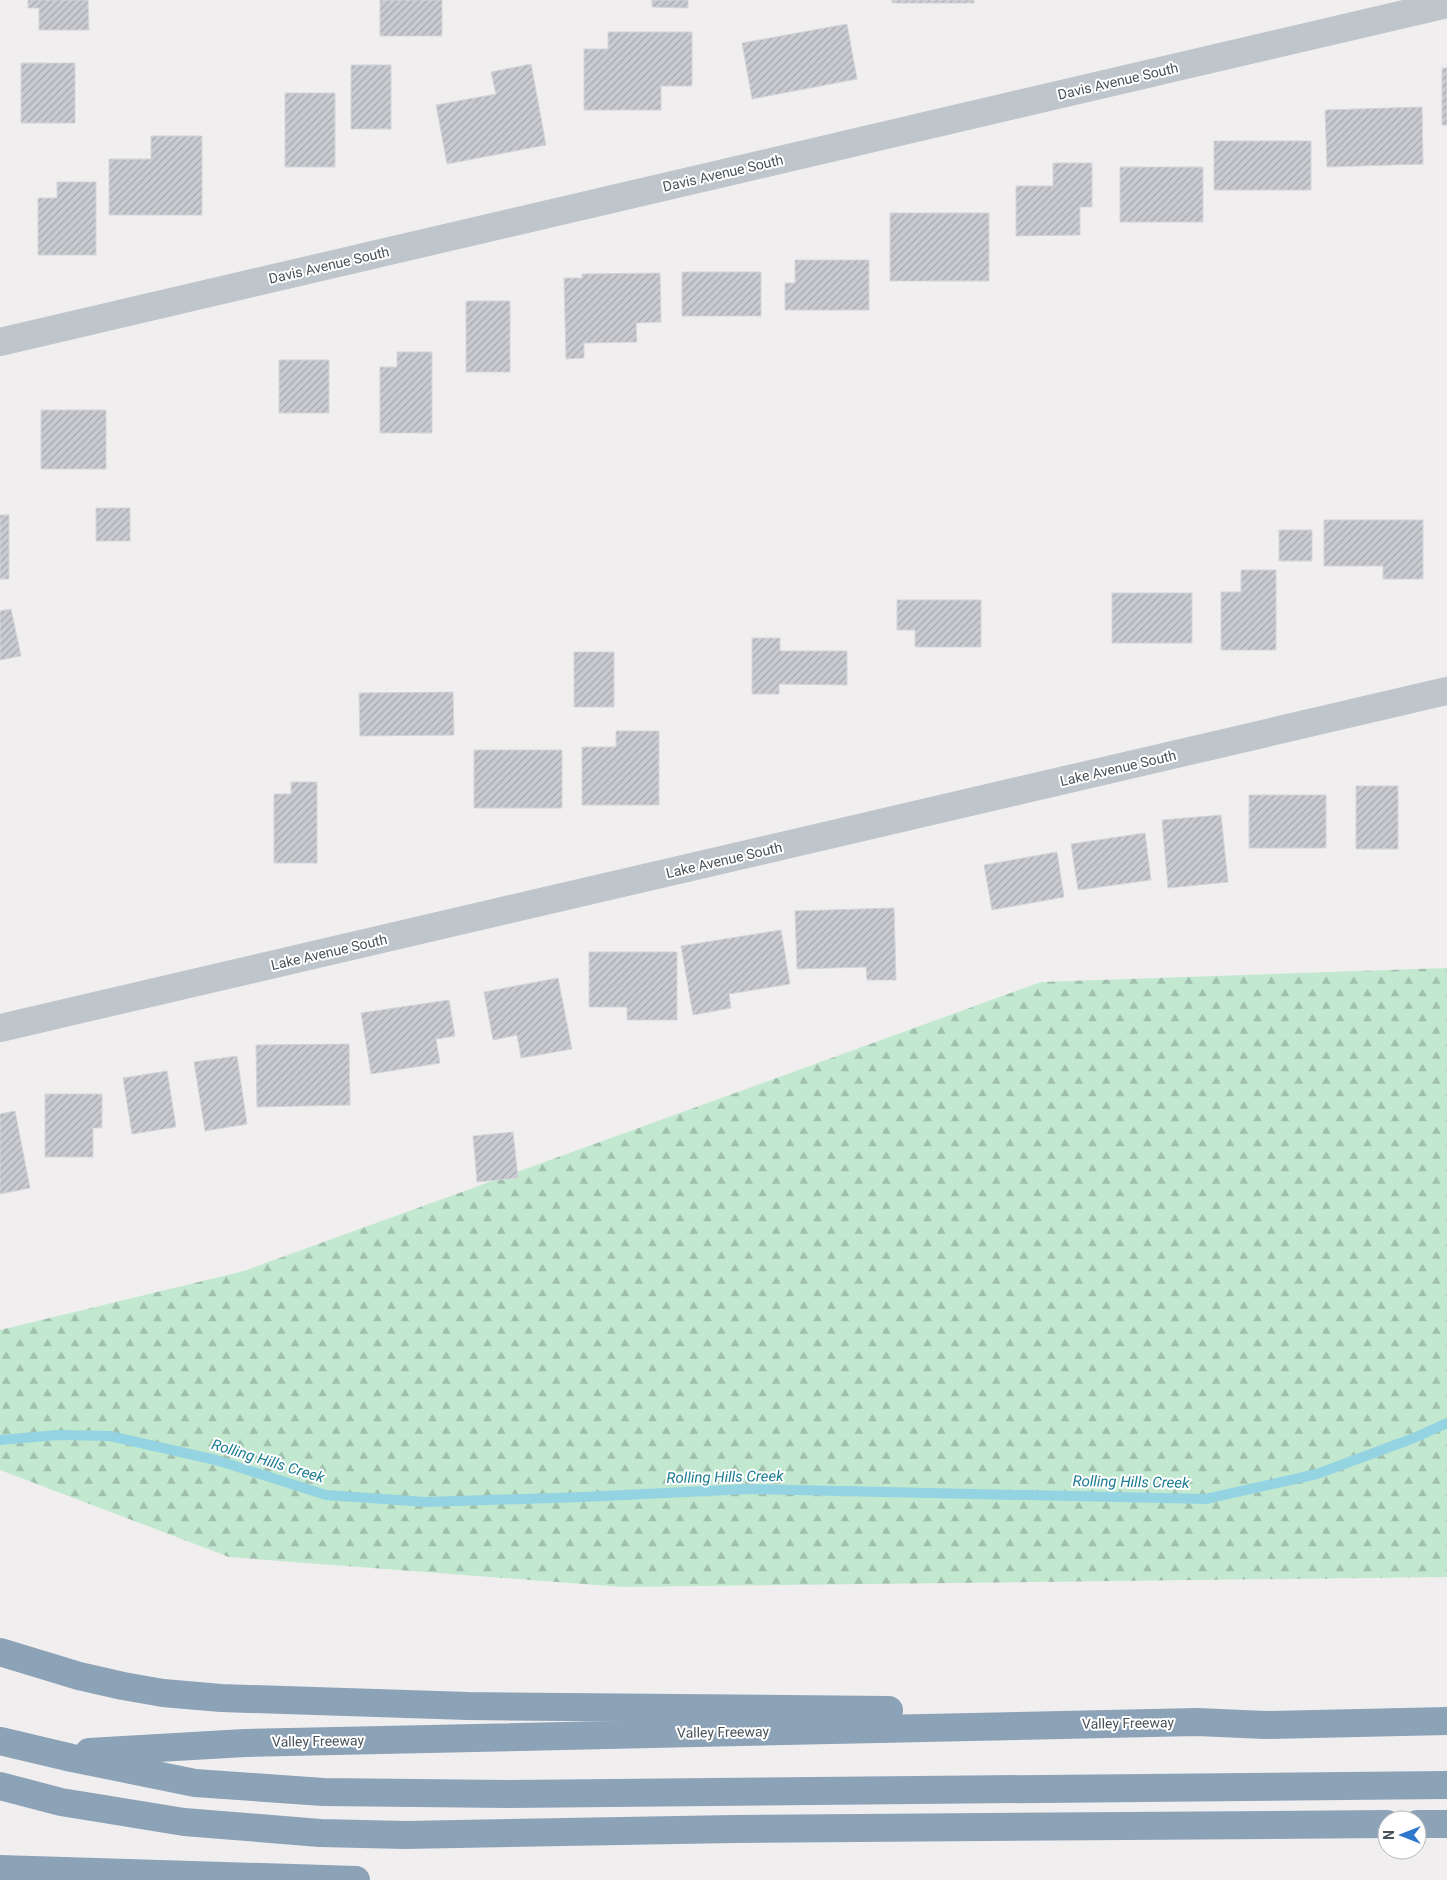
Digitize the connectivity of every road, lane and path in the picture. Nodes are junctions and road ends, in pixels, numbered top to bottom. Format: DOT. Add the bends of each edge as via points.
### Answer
graph roads {
  1 [pos="1447,4"];
  2 [pos="0,342"];
  3 [pos="1447,691"];
  4 [pos="0,1028"];
  5 [pos="0,1652"];
  6 [pos="1447,1721"];
  7 [pos="1197,1722"];
  8 [pos="0,1741"];
  9 [pos="0,1757"];
  10 [pos="1447,1785"];
  11 [pos="0,1786"];
  12 [pos="1377,1824"];
  13 [pos="1427,1824"];
  14 [pos="1447,1824"];
  15 [pos="0,1868"];
  16 [pos="356,1880"];
  1 -- 2 [label="street, Davis Avenue South"];
  3 -- 4 [label="street, Lake Avenue South"];
  5 -- 7 [label="highway" via="123,1686 221,1698 710,1710 1111,1708"];
  6 -- 7 [label="highway, Valley Freeway"];
  7 -- 9 [label="highway, Valley Freeway" via="245,1743"];
  8 -- 10 [label="highway" via="195,1783 323,1792 508,1794"];
  11 -- 12 [label="highway" via="61,1802 184,1822 320,1833 405,1835 743,1828"];
  13 -- 14 [label="highway"];
  15 -- 16 [label="highway"];
}
